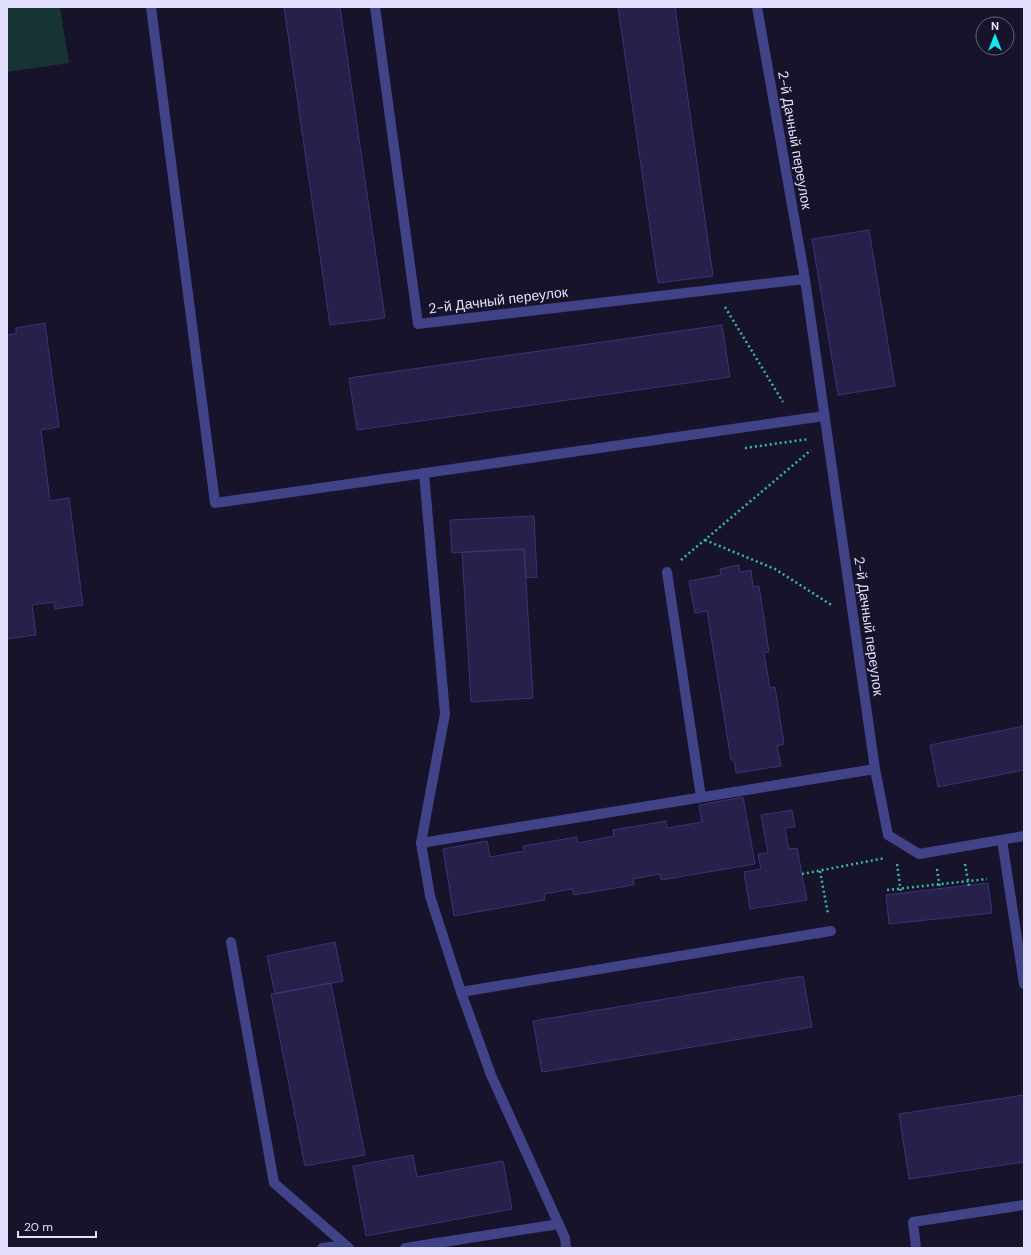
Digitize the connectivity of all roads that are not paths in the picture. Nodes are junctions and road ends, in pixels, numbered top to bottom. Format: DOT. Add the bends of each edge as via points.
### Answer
graph roads {
  1 [pos="151,7"];
  2 [pos="375,7"];
  3 [pos="758,7"];
  4 [pos="804,279"];
  5 [pos="824,416"];
  6 [pos="424,473"];
  7 [pos="667,572"];
  8 [pos="875,769"];
  9 [pos="701,797"];
  10 [pos="1024,836"];
  11 [pos="1002,840"];
  12 [pos="421,843"];
  13 [pos="831,931"];
  14 [pos="231,942"];
  15 [pos="1021,946"];
  16 [pos="1024,984"];
  17 [pos="461,992"];
  18 [pos="1024,1205"];
  19 [pos="559,1224"];
  20 [pos="347,1246"];
  21 [pos="322,1248"];
  22 [pos="405,1248"];
  23 [pos="566,1248"];
  24 [pos="916,1248"];
  1 -- 6 [label="street" via="215,503"];
  2 -- 4 [label="street, 2-й Дачный переулок" via="418,324"];
  3 -- 4 [label="street, 2-й Дачный переулок"];
  4 -- 5 [label="street, 2-й Дачный переулок"];
  5 -- 6 [label="street"];
  5 -- 8 [label="street, 2-й Дачный переулок"];
  6 -- 12 [label="street" via="445,714"];
  7 -- 9 [label="street"];
  8 -- 9 [label="street"];
  8 -- 11 [label="street, 2-й Дачный переулок" via="888,835 919,854"];
  9 -- 12 [label="street"];
  10 -- 11 [label="street, 2-й Дачный переулок"];
  11 -- 15 [label="street"];
  12 -- 17 [label="street" via="430,896"];
  13 -- 17 [label="street"];
  14 -- 20 [label="street" via="274,1183"];
  15 -- 16 [label="street"];
  17 -- 19 [label="street" via="491,1075"];
  18 -- 24 [label="street" via="913,1222"];
  19 -- 22 [label="street"];
  19 -- 23 [label="street"];
  20 -- 21 [label="street"];
}
